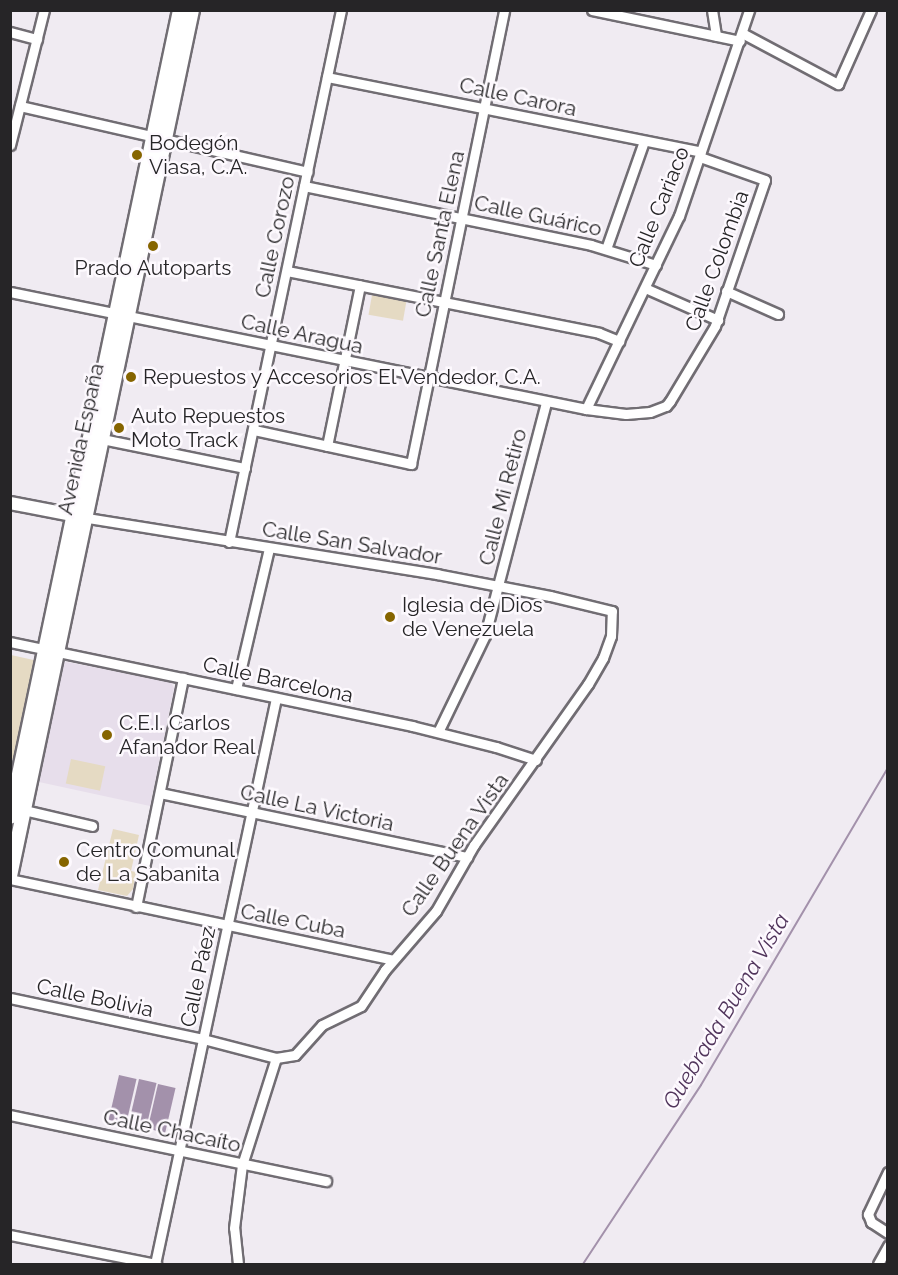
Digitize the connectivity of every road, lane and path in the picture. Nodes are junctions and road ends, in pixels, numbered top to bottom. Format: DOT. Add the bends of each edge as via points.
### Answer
graph roads {
  1 [pos="44,10"];
  2 [pos="180,10"];
  3 [pos="192,10"];
  4 [pos="341,10"];
  5 [pos="504,10"];
  6 [pos="592,10"];
  7 [pos="711,10"];
  8 [pos="749,10"];
  9 [pos="871,10"];
  10 [pos="10,32"];
  11 [pos="716,36"];
  12 [pos="741,37"];
  13 [pos="37,39"];
  14 [pos="327,77"];
  15 [pos="20,106"];
  16 [pos="485,108"];
  17 [pos="159,139"];
  18 [pos="644,141"];
  19 [pos="10,145"];
  20 [pos="701,154"];
  21 [pos="308,172"];
  22 [pos="765,180"];
  23 [pos="304,186"];
  24 [pos="462,218"];
  25 [pos="606,249"];
  26 [pos="656,266"];
  27 [pos="287,271"];
  28 [pos="360,285"];
  29 [pos="645,288"];
  30 [pos="726,291"];
  31 [pos="10,292"];
  32 [pos="445,302"];
  33 [pos="778,314"];
  34 [pos="122,315"];
  35 [pos="718,321"];
  36 [pos="619,341"];
  37 [pos="271,346"];
  38 [pos="345,361"];
  39 [pos="428,378"];
  40 [pos="546,402"];
  41 [pos="586,410"];
  42 [pos="254,430"];
  43 [pos="102,439"];
  44 [pos="327,446"];
  45 [pos="245,468"];
  46 [pos="10,503"];
  47 [pos="80,517"];
  48 [pos="230,542"];
  49 [pos="269,548"];
  50 [pos="499,586"];
  51 [pos="612,611"];
  52 [pos="10,642"];
  53 [pos="52,651"];
  54 [pos="183,678"];
  55 [pos="236,689"];
  56 [pos="276,698"];
  57 [pos="438,732"];
  58 [pos="536,760"];
  59 [pos="160,793"];
  60 [pos="24,810"];
  61 [pos="251,812"];
  62 [pos="10,816"];
  63 [pos="92,826"];
  64 [pos="467,857"];
  65 [pos="10,877"];
  66 [pos="136,907"];
  67 [pos="227,927"];
  68 [pos="393,960"];
  69 [pos="10,998"];
  70 [pos="203,1039"];
  71 [pos="276,1058"];
  72 [pos="10,1116"];
  73 [pos="179,1151"];
  74 [pos="242,1165"];
  75 [pos="888,1172"];
  76 [pos="326,1181"];
  77 [pos="888,1233"];
  78 [pos="10,1235"];
  79 [pos="888,1246"];
  80 [pos="156,1264"];
  81 [pos="238,1264"];
  82 [pos="879,1264"];
  1 -- 13 [label="street"];
  2 -- 17 [label="main road, Avenida España"];
  3 -- 17 [label="main road, Avenida España"];
  4 -- 14 [label="street, Calle Corozo"];
  5 -- 16 [label="street, Calle Santa Elena"];
  6 -- 11 [label="street"];
  7 -- 11 [label="street"];
  8 -- 12 [label="street, Calle Cariaco"];
  9 -- 12 [label="street" via="838,84"];
  10 -- 13 [label="street"];
  11 -- 12 [label="street"];
  12 -- 20 [label="street, Calle Cariaco"];
  13 -- 15 [label="street"];
  14 -- 16 [label="street, Calle Carora"];
  14 -- 21 [label="street, Calle Corozo"];
  15 -- 17 [label="street"];
  15 -- 19 [label="street"];
  16 -- 18 [label="street, Calle Carora"];
  16 -- 24 [label="street, Calle Santa Elena"];
  17 -- 21 [label="street"];
  17 -- 34 [label="main road, Avenida España"];
  18 -- 20 [label="street, Calle Carora"];
  18 -- 25 [label="street"];
  20 -- 22 [label="street, Calle Carora"];
  20 -- 26 [label="street, Calle Cariaco"];
  21 -- 23 [label="street, Calle Corozo"];
  22 -- 30 [label="street, Calle Colombia"];
  23 -- 24 [label="street, Calle Guárico"];
  23 -- 27 [label="street, Calle Corozo"];
  24 -- 25 [label="street, Calle Guárico"];
  24 -- 32 [label="street, Calle Santa Elena"];
  25 -- 26 [label="street, Calle Guárico"];
  26 -- 29 [label="street, Calle Cariaco"];
  27 -- 28 [label="street"];
  27 -- 37 [label="street, Calle Corozo"];
  28 -- 32 [label="street"];
  28 -- 38 [label="street"];
  29 -- 35 [label="street"];
  29 -- 36 [label="street, Calle Cariaco"];
  30 -- 33 [label="street"];
  30 -- 35 [label="street, Calle Colombia"];
  31 -- 34 [label="street, Calle Aragua"];
  32 -- 36 [label="street" via="599,333"];
  32 -- 39 [label="street, Calle Santa Elena"];
  34 -- 37 [label="street, Calle Aragua"];
  34 -- 43 [label="main road, Avenida España"];
  34 -- 47 [label="main road, Avenida España"];
  35 -- 41 [label="street, Calle Colombia" via="666,406 626,414"];
  36 -- 41 [label="street, Calle Cariaco"];
  37 -- 38 [label="street, Calle Aragua"];
  37 -- 42 [label="street, Calle Corozo"];
  38 -- 39 [label="street, Calle Aragua"];
  38 -- 44 [label="street"];
  39 -- 40 [label="street, Calle Aragua"];
  39 -- 44 [label="street, Calle Santa Elena" via="411,464"];
  40 -- 41 [label="street, Calle Aragua"];
  40 -- 50 [label="street, Calle Mi Retiro"];
  42 -- 44 [label="street"];
  42 -- 45 [label="street, Calle Corozo"];
  43 -- 45 [label="street"];
  43 -- 47 [label="main road, Avenida España"];
  45 -- 48 [label="street, Calle Corozo"];
  46 -- 47 [label="street"];
  47 -- 48 [label="street, Calle San Salvador"];
  47 -- 53 [label="main road, Avenida España"];
  48 -- 49 [label="street, Calle San Salvador"];
  49 -- 50 [label="street, Calle San Salvador"];
  49 -- 55 [label="street"];
  50 -- 51 [label="street, Calle San Salvador"];
  50 -- 57 [label="street, Calle Mi Retiro" via="480,649"];
  51 -- 58 [label="street, Calle Buena Vista" via="611,636 603,658"];
  52 -- 53 [label="street, Calle Barcelona"];
  53 -- 54 [label="street, Calle Barcelona"];
  53 -- 60 [label="main road, Avenida España"];
  53 -- 62 [label="main road, Avenida España"];
  54 -- 55 [label="street, Calle Barcelona"];
  54 -- 59 [label="street"];
  55 -- 56 [label="street, Calle Barcelona"];
  56 -- 57 [label="street, Calle Barcelona"];
  56 -- 61 [label="street, Calle Páez"];
  57 -- 58 [label="street, Calle Barcelona"];
  58 -- 64 [label="street, Calle Buena Vista"];
  59 -- 61 [label="street, Calle La Victoria"];
  59 -- 66 [label="street"];
  60 -- 63 [label="street"];
  60 -- 65 [label="main road, Avenida España"];
  61 -- 64 [label="street, Calle La Victoria"];
  61 -- 67 [label="street, Calle Páez"];
  64 -- 68 [label="street, Calle Buena Vista" via="442,902"];
  65 -- 66 [label="street, Calle Cuba"];
  66 -- 67 [label="street, Calle Cuba"];
  67 -- 68 [label="street, Calle Cuba"];
  67 -- 70 [label="street, Calle Páez"];
  68 -- 71 [label="street, Calle Buena Vista" via="357,1009 322,1025 295,1055"];
  69 -- 70 [label="street, Calle Bolivia"];
  70 -- 71 [label="street, Calle Bolivia"];
  70 -- 73 [label="street, Calle Páez"];
  71 -- 74 [label="street"];
  72 -- 73 [label="street, Calle Chacaíto"];
  73 -- 74 [label="street, Calle Chacaíto"];
  73 -- 80 [label="street, Calle Páez"];
  74 -- 76 [label="street, Calle Chacaíto"];
  74 -- 81 [label="street" via="234,1228"];
  75 -- 77 [label="street" via="868,1215 871,1222"];
  78 -- 80 [label="street"];
  79 -- 82 [label="street"];
}
